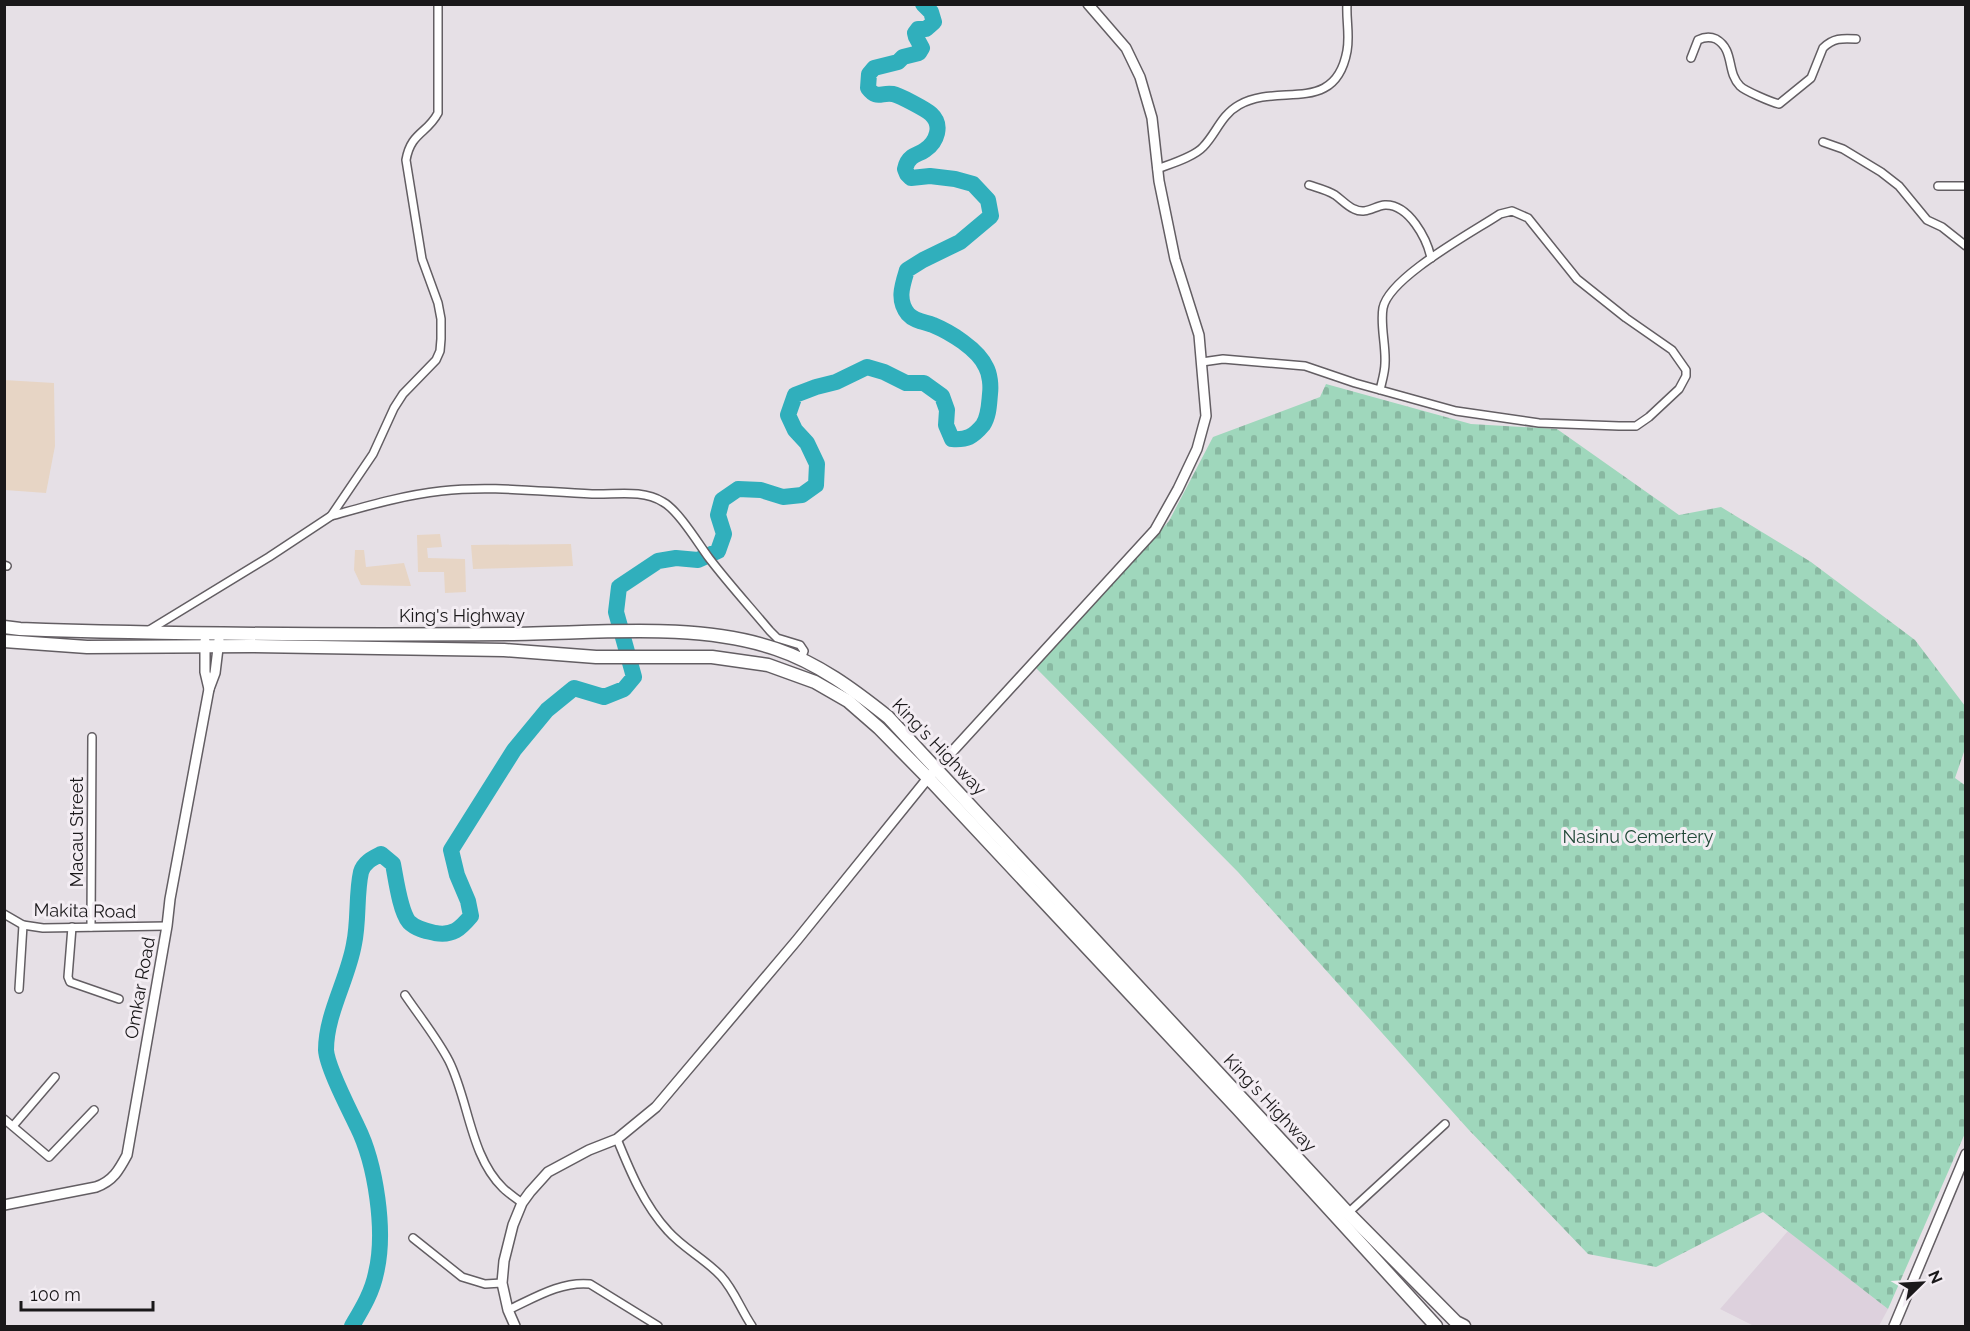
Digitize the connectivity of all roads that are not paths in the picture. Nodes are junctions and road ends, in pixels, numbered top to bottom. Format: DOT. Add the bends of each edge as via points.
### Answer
graph roads {
  1 [pos="438,4"];
  2 [pos="1088,4"];
  3 [pos="1347,4"];
  4 [pos="1856,39"];
  5 [pos="1691,58"];
  6 [pos="1823,142"];
  7 [pos="1158,169"];
  8 [pos="1309,185"];
  9 [pos="1938,186"];
  10 [pos="1965,186"];
  11 [pos="1965,246"];
  12 [pos="1431,258"];
  13 [pos="1202,362"];
  14 [pos="1380,390"];
  15 [pos="331,516"];
  16 [pos="4,627"];
  17 [pos="144,633"];
  18 [pos="212,640"];
  19 [pos="4,641"];
  20 [pos="801,659"];
  21 [pos="92,737"];
  22 [pos="933,774"];
  23 [pos="4,914"];
  24 [pos="23,925"];
  25 [pos="167,926"];
  26 [pos="72,927"];
  27 [pos="91,927"];
  28 [pos="19,989"];
  29 [pos="405,995"];
  30 [pos="119,999"];
  31 [pos="55,1077"];
  32 [pos="94,1110"];
  33 [pos="4,1119"];
  34 [pos="1445,1124"];
  35 [pos="13,1126"];
  36 [pos="617,1139"];
  37 [pos="1965,1154"];
  38 [pos="522,1203"];
  39 [pos="4,1205"];
  40 [pos="1348,1213"];
  41 [pos="413,1238"];
  42 [pos="502,1283"];
  43 [pos="508,1310"];
  44 [pos="515,1326"];
  45 [pos="658,1326"];
  46 [pos="752,1326"];
  47 [pos="1436,1326"];
  48 [pos="1464,1326"];
  49 [pos="1894,1326"];
  1 -- 15 [label="street" via="438,113 409,147 406,160 422,259 438,303 440,351 403,394 373,454"];
  2 -- 7 [label="street" via="1126,48 1140,77 1152,118"];
  3 -- 7 [label="street" via="1347,52 1332,83 1322,91 1255,98 1239,105 1227,114 1203,149"];
  4 -- 5 [label="street" via="1838,38 1826,45 1811,78 1779,104 1740,87 1729,54 1715,39 1698,40"];
  6 -- 11 [label="street" via="1881,172 1899,186 1927,220"];
  7 -- 13 [label="street" via="1175,259 1199,335"];
  8 -- 12 [label="street" via="1335,195 1355,210 1395,207 1416,224"];
  9 -- 10 [label="street"];
  12 -- 14 [label="street" via="1396,285 1387,297 1383,308 1386,364"];
  12 -- 14 [label="street" via="1500,214 1512,210 1519,213 1528,218 1577,279 1672,350 1686,376 1679,389 1636,426 1539,423 1456,411"];
  13 -- 14 [label="street" via="1223,359 1305,366"];
  13 -- 22 [label="street" via="1206,416 1197,449 1155,530"];
  15 -- 17 [label="street"];
  15 -- 20 [label="street" via="444,490 634,494 654,498 677,514 709,559 777,638 800,645 804,651"];
  16 -- 17 [label="highway, King's Highway"];
  17 -- 18 [label="highway, King's Highway"];
  18 -- 19 [label="highway, King's Highway" via="87,647"];
  18 -- 20 [label="highway, King's Highway" via="647,631 717,635 775,648"];
  18 -- 22 [label="highway, King's Highway" via="251,646 712,657 768,665 815,682 848,701"];
  18 -- 25 [label="street, Omkar Road" via="215,673"];
  20 -- 22 [label="highway, King's Highway" via="848,686 888,717"];
  21 -- 27 [label="street, Macau Street"];
  22 -- 36 [label="street" via="656,1107"];
  22 -- 40 [label="highway, King's Highway"];
  22 -- 47 [label="highway, King's Highway"];
  23 -- 24 [label="street, Makita Road"];
  24 -- 26 [label="street, Makita Road"];
  24 -- 28 [label="street"];
  25 -- 27 [label="street, Makita Road"];
  25 -- 39 [label="street, Omkar Road" via="131,1137 119,1169 108,1183 96,1187"];
  26 -- 27 [label="street, Makita Road"];
  26 -- 30 [label="street" via="70,982"];
  29 -- 38 [label="street" via="449,1061 490,1170 502,1188"];
  31 -- 35 [label="street"];
  32 -- 35 [label="street" via="49,1157"];
  33 -- 35 [label="street"];
  34 -- 40 [label="street"];
  36 -- 38 [label="street" via="548,1172"];
  36 -- 46 [label="street" via="632,1176 667,1231 720,1275"];
  37 -- 49 [label="street"];
  38 -- 42 [label="street" via="507,1244"];
  40 -- 48 [label="highway, King's Highway"];
  41 -- 42 [label="street" via="462,1277 485,1284"];
  42 -- 43 [label="street"];
  43 -- 44 [label="street"];
  43 -- 45 [label="street" via="579,1282 590,1284"];
}
